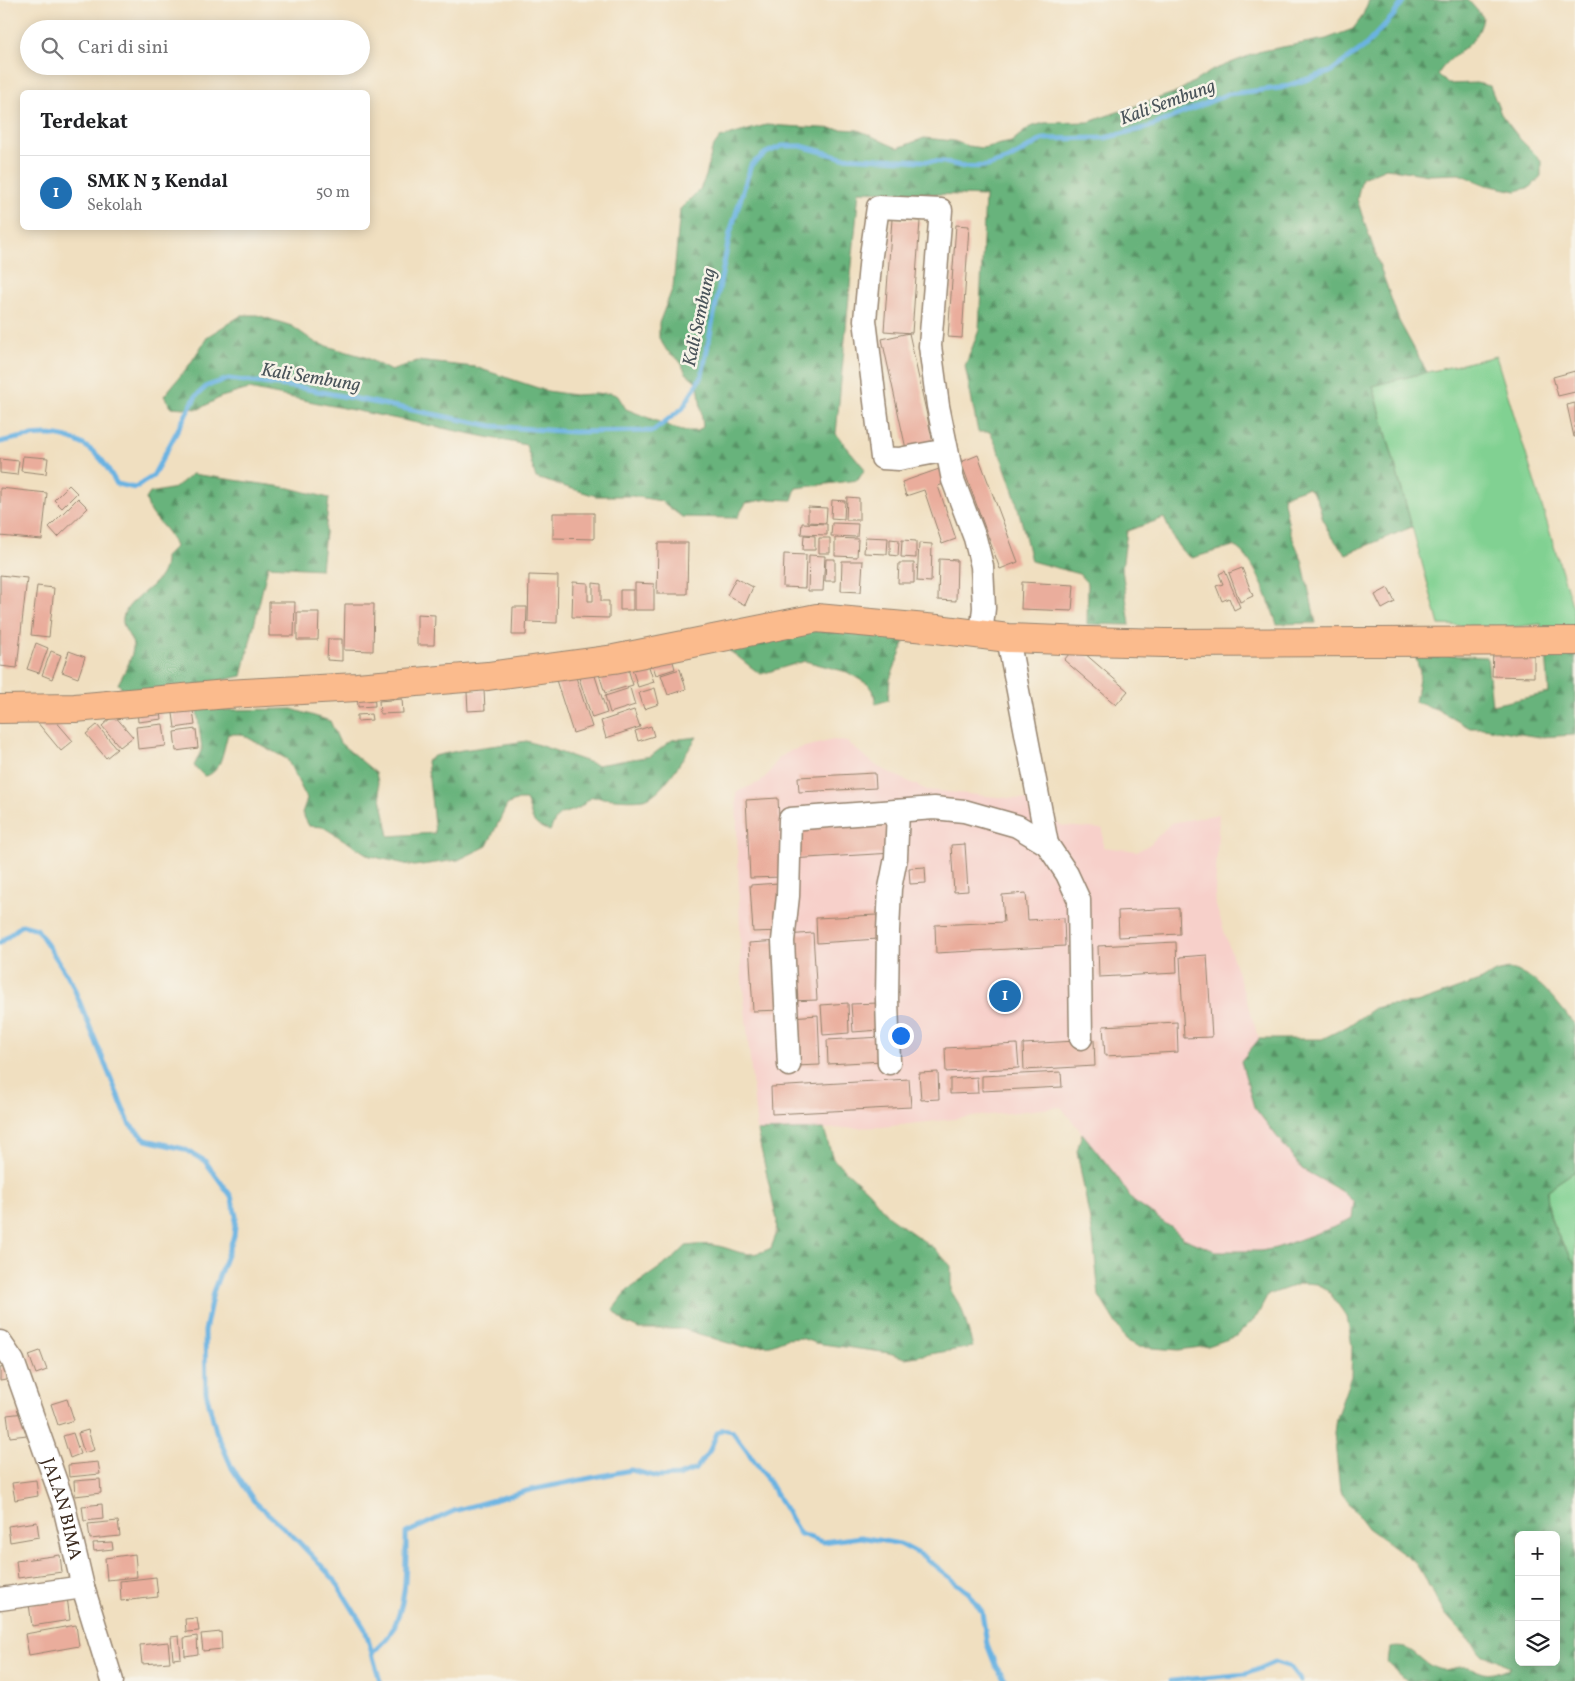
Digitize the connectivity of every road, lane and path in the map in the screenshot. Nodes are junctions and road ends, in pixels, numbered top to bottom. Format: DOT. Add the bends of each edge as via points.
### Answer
graph roads {
  1 [pos="947,450"];
  2 [pos="981,635"];
  3 [pos="1008,638"];
  4 [pos="1575,640"];
  5 [pos="0,709"];
  6 [pos="898,811"];
  7 [pos="1047,844"];
  8 [pos="1081,1038"];
  9 [pos="889,1063"];
  10 [pos="789,1065"];
  11 [pos="0,1342"];
  12 [pos="82,1587"];
  13 [pos="0,1599"];
  14 [pos="112,1681"];
  1 -- 1 [label="street" via="899,459 882,458 865,320 878,207 941,210 930,346"];
  1 -- 2 [label="street" via="953,480 982,566 984,608"];
  2 -- 3 [label="main road"];
  2 -- 5 [label="main road" via="817,618 614,658 488,676 75,708"];
  3 -- 4 [label="main road" via="1165,643"];
  3 -- 7 [label="street"];
  6 -- 7 [label="street" via="934,808 964,811 1017,826"];
  6 -- 9 [label="street" via="888,931"];
  6 -- 10 [label="street" via="793,817 788,821 788,896 783,941"];
  7 -- 8 [label="street" via="1079,900"];
  11 -- 12 [label="street, JALAN BIMA" via="13,1360 63,1502"];
  12 -- 13 [label="street"];
  12 -- 14 [label="street, JALAN BIMA"];
}
